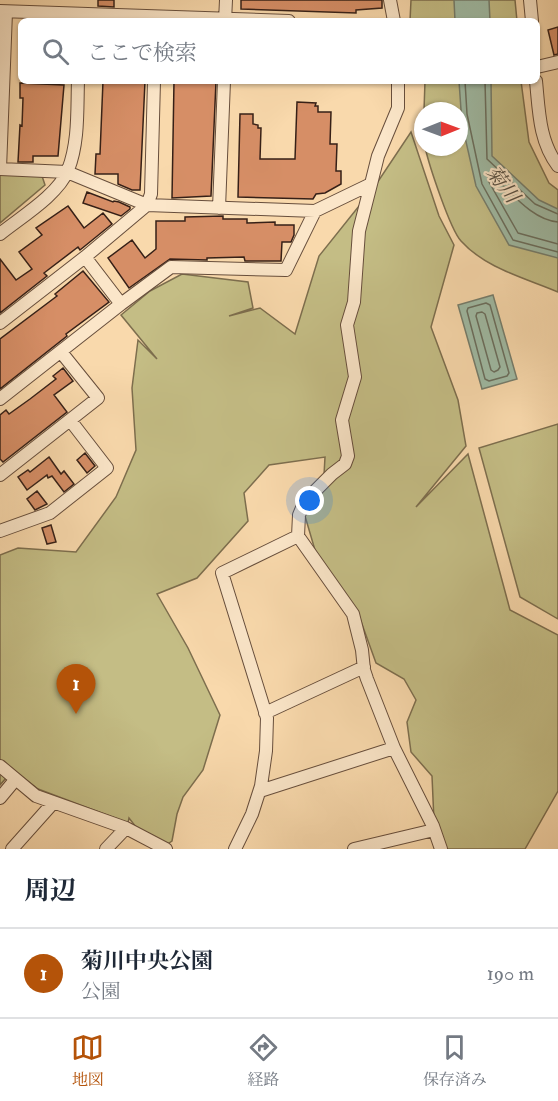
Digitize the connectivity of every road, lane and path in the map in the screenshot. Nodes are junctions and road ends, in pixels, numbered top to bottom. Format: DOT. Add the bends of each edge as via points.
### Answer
graph roads {
  1 [pos="81,0"];
  2 [pos="226,0"];
  3 [pos="390,0"];
  4 [pos="530,0"];
  5 [pos="3,11"];
  6 [pos="80,17"];
  7 [pos="118,18"];
  8 [pos="225,18"];
  9 [pos="393,18"];
  10 [pos="532,18"];
  11 [pos="558,62"];
  12 [pos="540,66"];
  13 [pos="78,84"];
  14 [pos="154,84"];
  15 [pos="224,84"];
  16 [pos="398,84"];
  17 [pos="536,84"];
  18 [pos="558,166"];
  19 [pos="0,169"];
  20 [pos="67,171"];
  21 [pos="371,184"];
  22 [pos="147,205"];
  23 [pos="219,208"];
  24 [pos="315,211"];
  25 [pos="0,234"];
  26 [pos="85,257"];
  27 [pos="121,303"];
  28 [pos="0,323"];
  29 [pos="61,352"];
  30 [pos="0,399"];
  31 [pos="70,420"];
  32 [pos="0,475"];
  33 [pos="0,531"];
  34 [pos="298,536"];
  35 [pos="364,667"];
  36 [pos="265,713"];
  37 [pos="394,748"];
  38 [pos="0,766"];
  39 [pos="15,780"];
  40 [pos="260,791"];
  41 [pos="0,798"];
  42 [pos="53,803"];
  43 [pos="126,828"];
  44 [pos="434,830"];
  45 [pos="12,849"];
  46 [pos="106,849"];
  47 [pos="166,849"];
  48 [pos="235,849"];
  49 [pos="354,849"];
  50 [pos="441,849"];
  1 -- 6 [label="street"];
  2 -- 8 [label="street"];
  3 -- 9 [label="street"];
  4 -- 10 [label="street"];
  5 -- 6 [label="street"];
  5 -- 19 [label="street"];
  6 -- 7 [label="street"];
  11 -- 12 [label="street"];
  13 -- 20 [label="street" via="74,151"];
  14 -- 22 [label="street" via="151,194"];
  15 -- 23 [label="street"];
  16 -- 21 [label="street" via="398,108"];
  17 -- 18 [label="street" via="542,135"];
  19 -- 20 [label="street"];
  20 -- 22 [label="street"];
  20 -- 25 [label="street" via="41,202"];
  21 -- 24 [label="street"];
  21 -- 34 [label="street" via="359,231 354,302 347,325 355,377 342,420 348,456 345,464 304,501"];
  22 -- 23 [label="street"];
  22 -- 26 [label="street"];
  23 -- 24 [label="street"];
  24 -- 27 [label="street" via="286,270 171,267"];
  26 -- 27 [label="street"];
  26 -- 28 [label="street"];
  27 -- 29 [label="street"];
  29 -- 30 [label="street"];
  29 -- 31 [label="street" via="98,398"];
  31 -- 32 [label="street"];
  31 -- 33 [label="street" via="107,468 50,513"];
  34 -- 35 [label="street" via="353,614"];
  34 -- 36 [label="street" via="222,573"];
  35 -- 36 [label="street"];
  35 -- 37 [label="street"];
  36 -- 40 [label="street" via="266,751"];
  37 -- 40 [label="street"];
  37 -- 44 [label="street"];
  38 -- 39 [label="street"];
  39 -- 41 [label="street"];
  39 -- 42 [label="street"];
  40 -- 48 [label="street"];
  42 -- 43 [label="street"];
  42 -- 45 [label="street"];
  43 -- 46 [label="street"];
  43 -- 47 [label="street"];
  44 -- 49 [label="street"];
  44 -- 50 [label="street"];
}
